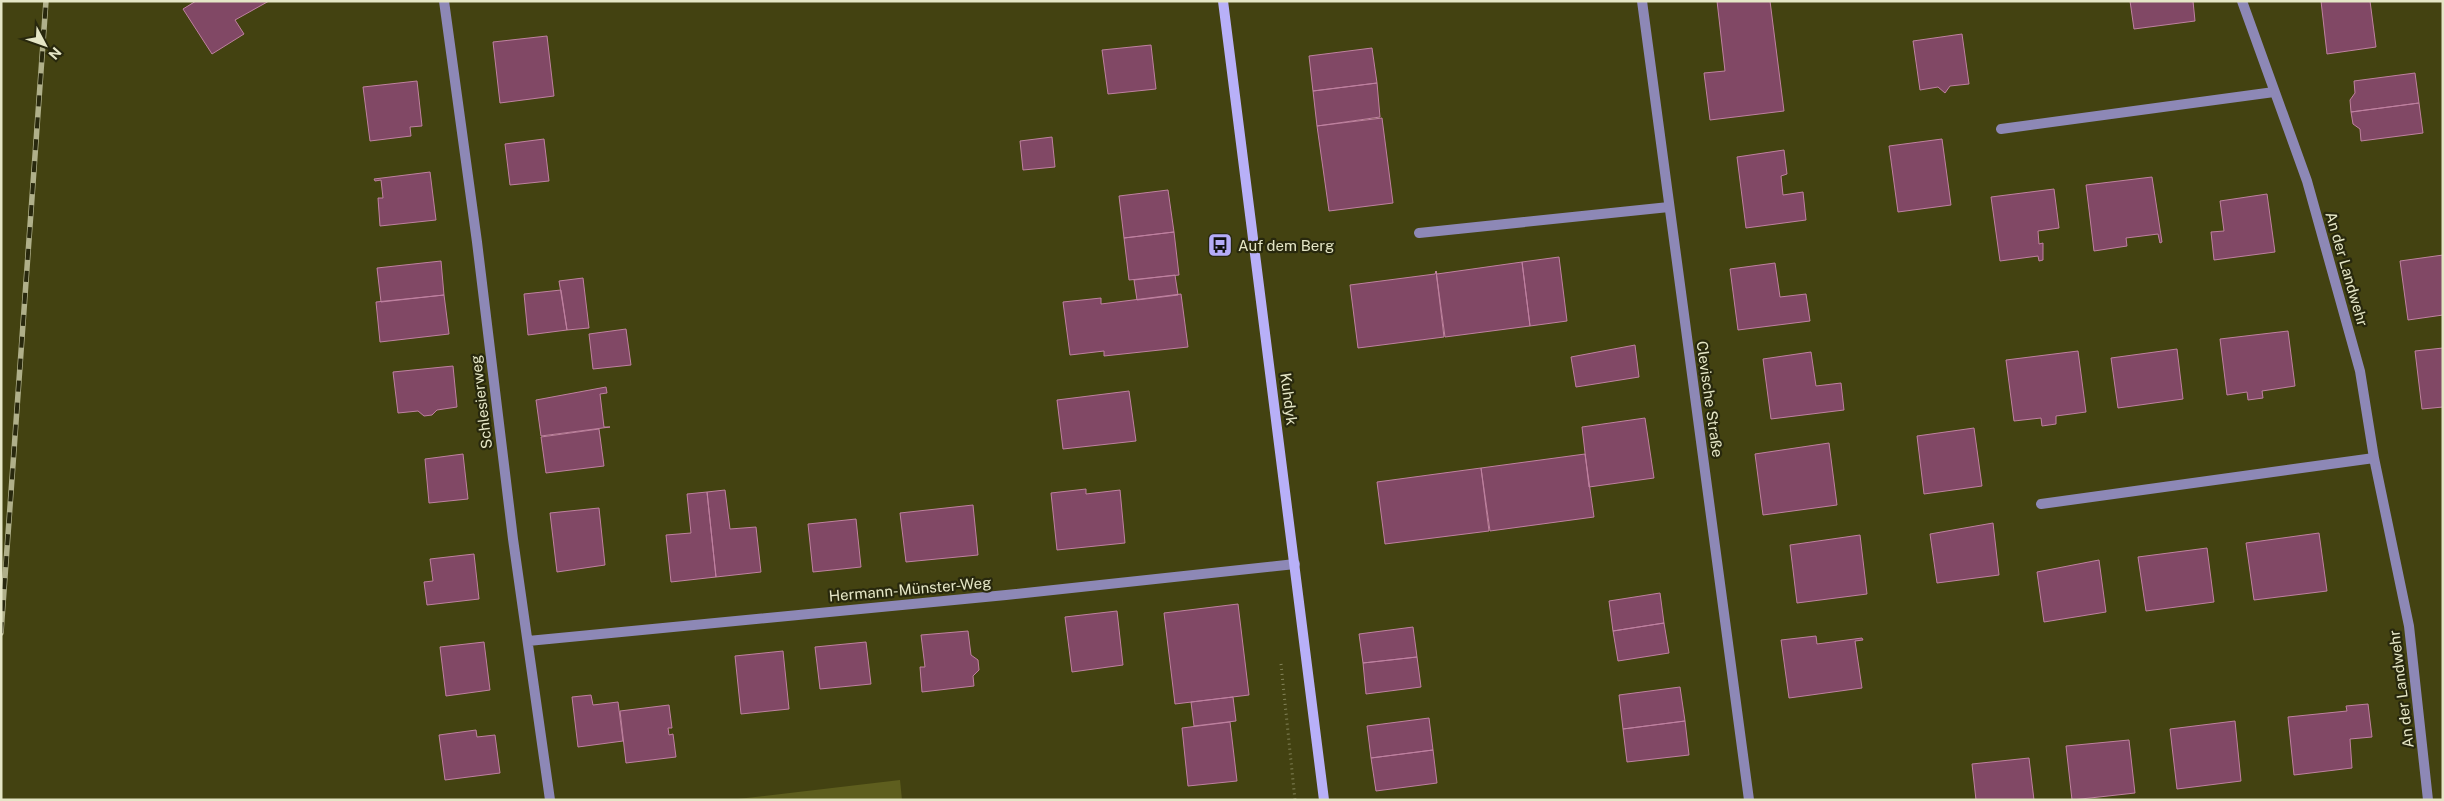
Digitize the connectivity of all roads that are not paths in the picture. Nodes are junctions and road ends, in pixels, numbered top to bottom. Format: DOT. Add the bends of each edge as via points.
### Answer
graph roads {
  1 [pos="444,1"];
  2 [pos="1224,1"];
  3 [pos="1642,1"];
  4 [pos="2242,1"];
  5 [pos="2274,92"];
  6 [pos="2001,129"];
  7 [pos="1669,207"];
  8 [pos="1419,233"];
  9 [pos="2374,458"];
  10 [pos="2041,504"];
  11 [pos="1295,564"];
  12 [pos="528,640"];
  13 [pos="550,800"];
  14 [pos="1324,800"];
  15 [pos="1748,800"];
  16 [pos="2428,800"];
  1 -- 12 [label="street, Schlesierweg"];
  2 -- 11 [label="main road, Kuhdyk"];
  3 -- 7 [label="street, Clevische Straße"];
  4 -- 5 [label="street, An der Landwehr"];
  5 -- 6 [label="street"];
  5 -- 9 [label="street, An der Landwehr" via="2307,181 2360,371"];
  7 -- 8 [label="street"];
  7 -- 15 [label="street, Clevische Straße"];
  9 -- 10 [label="street"];
  9 -- 16 [label="street, An der Landwehr" via="2409,626"];
  11 -- 12 [label="street, Hermann-Münster-Weg"];
  11 -- 14 [label="main road, Kuhdyk"];
  12 -- 13 [label="street, Schlesierweg"];
}
